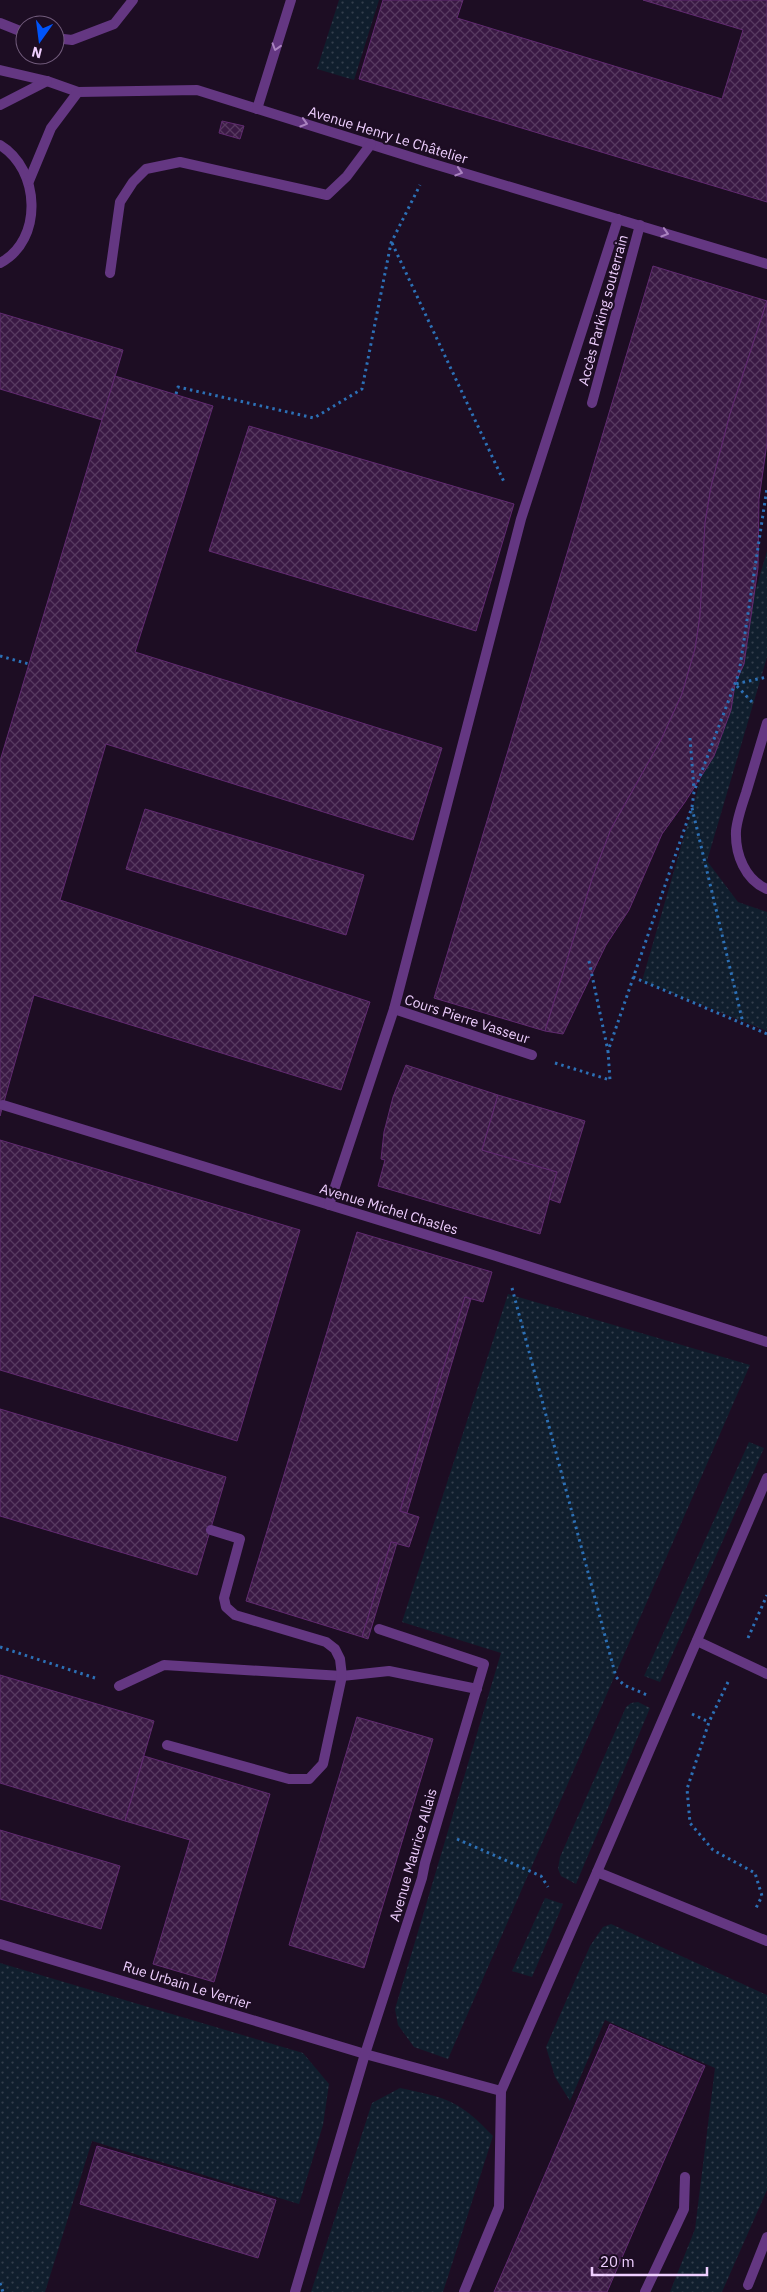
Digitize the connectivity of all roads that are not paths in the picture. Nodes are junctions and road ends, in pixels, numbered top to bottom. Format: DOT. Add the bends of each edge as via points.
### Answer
graph roads {
  1 [pos="133,0"];
  2 [pos="291,0"];
  3 [pos="0,23"];
  4 [pos="15,28"];
  5 [pos="65,39"];
  6 [pos="0,70"];
  7 [pos="47,81"];
  8 [pos="78,92"];
  9 [pos="0,105"];
  10 [pos="257,109"];
  11 [pos="371,144"];
  12 [pos="0,145"];
  13 [pos="29,181"];
  14 [pos="618,219"];
  15 [pos="640,225"];
  16 [pos="0,263"];
  17 [pos="767,264"];
  18 [pos="110,273"];
  19 [pos="592,403"];
  20 [pos="767,722"];
  21 [pos="767,889"];
  22 [pos="394,1009"];
  23 [pos="532,1055"];
  24 [pos="3,1105"];
  25 [pos="329,1205"];
  26 [pos="767,1342"];
  27 [pos="767,1478"];
  28 [pos="211,1530"];
  29 [pos="379,1629"];
  30 [pos="697,1641"];
  31 [pos="767,1674"];
  32 [pos="342,1676"];
  33 [pos="119,1686"];
  34 [pos="476,1689"];
  35 [pos="167,1745"];
  36 [pos="597,1872"];
  37 [pos="767,1941"];
  38 [pos="0,1944"];
  39 [pos="365,2054"];
  40 [pos="501,2092"];
  41 [pos="685,2177"];
  42 [pos="767,2237"];
  43 [pos="748,2285"];
  44 [pos="295,2292"];
  45 [pos="464,2292"];
  46 [pos="645,2292"];
  1 -- 5 [label="street" via="114,24 72,40"];
  2 -- 10 [label="street, one-way"];
  3 -- 4 [label="street"];
  6 -- 7 [label="street, Avenue Henry Le Châtelier"];
  7 -- 8 [label="street, Avenue Henry Le Châtelier"];
  7 -- 9 [label="street"];
  8 -- 10 [label="street, Avenue Henry Le Châtelier" via="197,90"];
  8 -- 13 [label="street" via="51,128"];
  10 -- 11 [label="street, Avenue Henry Le Châtelier, one-way"];
  11 -- 14 [label="street, Avenue Henry Le Châtelier, one-way"];
  11 -- 18 [label="street" via="347,176 327,195 180,162 146,168 120,202"];
  12 -- 13 [label="street" via="18,162"];
  13 -- 16 [label="street" via="32,203 29,226 19,245"];
  14 -- 15 [label="street, Avenue Henry Le Châtelier"];
  14 -- 22 [label="street" via="521,519"];
  15 -- 17 [label="street, Avenue Henry Le Châtelier, one-way"];
  15 -- 19 [label="street, Accès Parking souterrain"];
  20 -- 21 [label="street" via="736,839 747,874"];
  22 -- 23 [label="street, Cours Pierre Vasseur"];
  22 -- 25 [label="street"];
  24 -- 25 [label="street, Avenue Michel Chasles"];
  25 -- 26 [label="street, Avenue Michel Chasles"];
  27 -- 30 [label="street"];
  28 -- 32 [label="street" via="240,1540 224,1598 226,1607 235,1615 326,1642 340,1659"];
  29 -- 34 [label="street, Avenue Maurice Allais" via="484,1664"];
  30 -- 31 [label="street"];
  30 -- 36 [label="street"];
  32 -- 33 [label="street" via="164,1665"];
  32 -- 34 [label="street" via="389,1671"];
  32 -- 35 [label="street" via="323,1764 309,1779 290,1780"];
  34 -- 39 [label="street, Avenue Maurice Allais" via="422,1878"];
  36 -- 37 [label="street"];
  36 -- 40 [label="street"];
  38 -- 39 [label="street, Rue Urbain Le Verrier"];
  39 -- 40 [label="street, Rue Urbain Le Verrier"];
  39 -- 44 [label="street, Avenue Maurice Allais"];
  40 -- 45 [label="street" via="500,2207"];
  41 -- 46 [label="street" via="684,2209"];
  42 -- 43 [label="street"];
}
